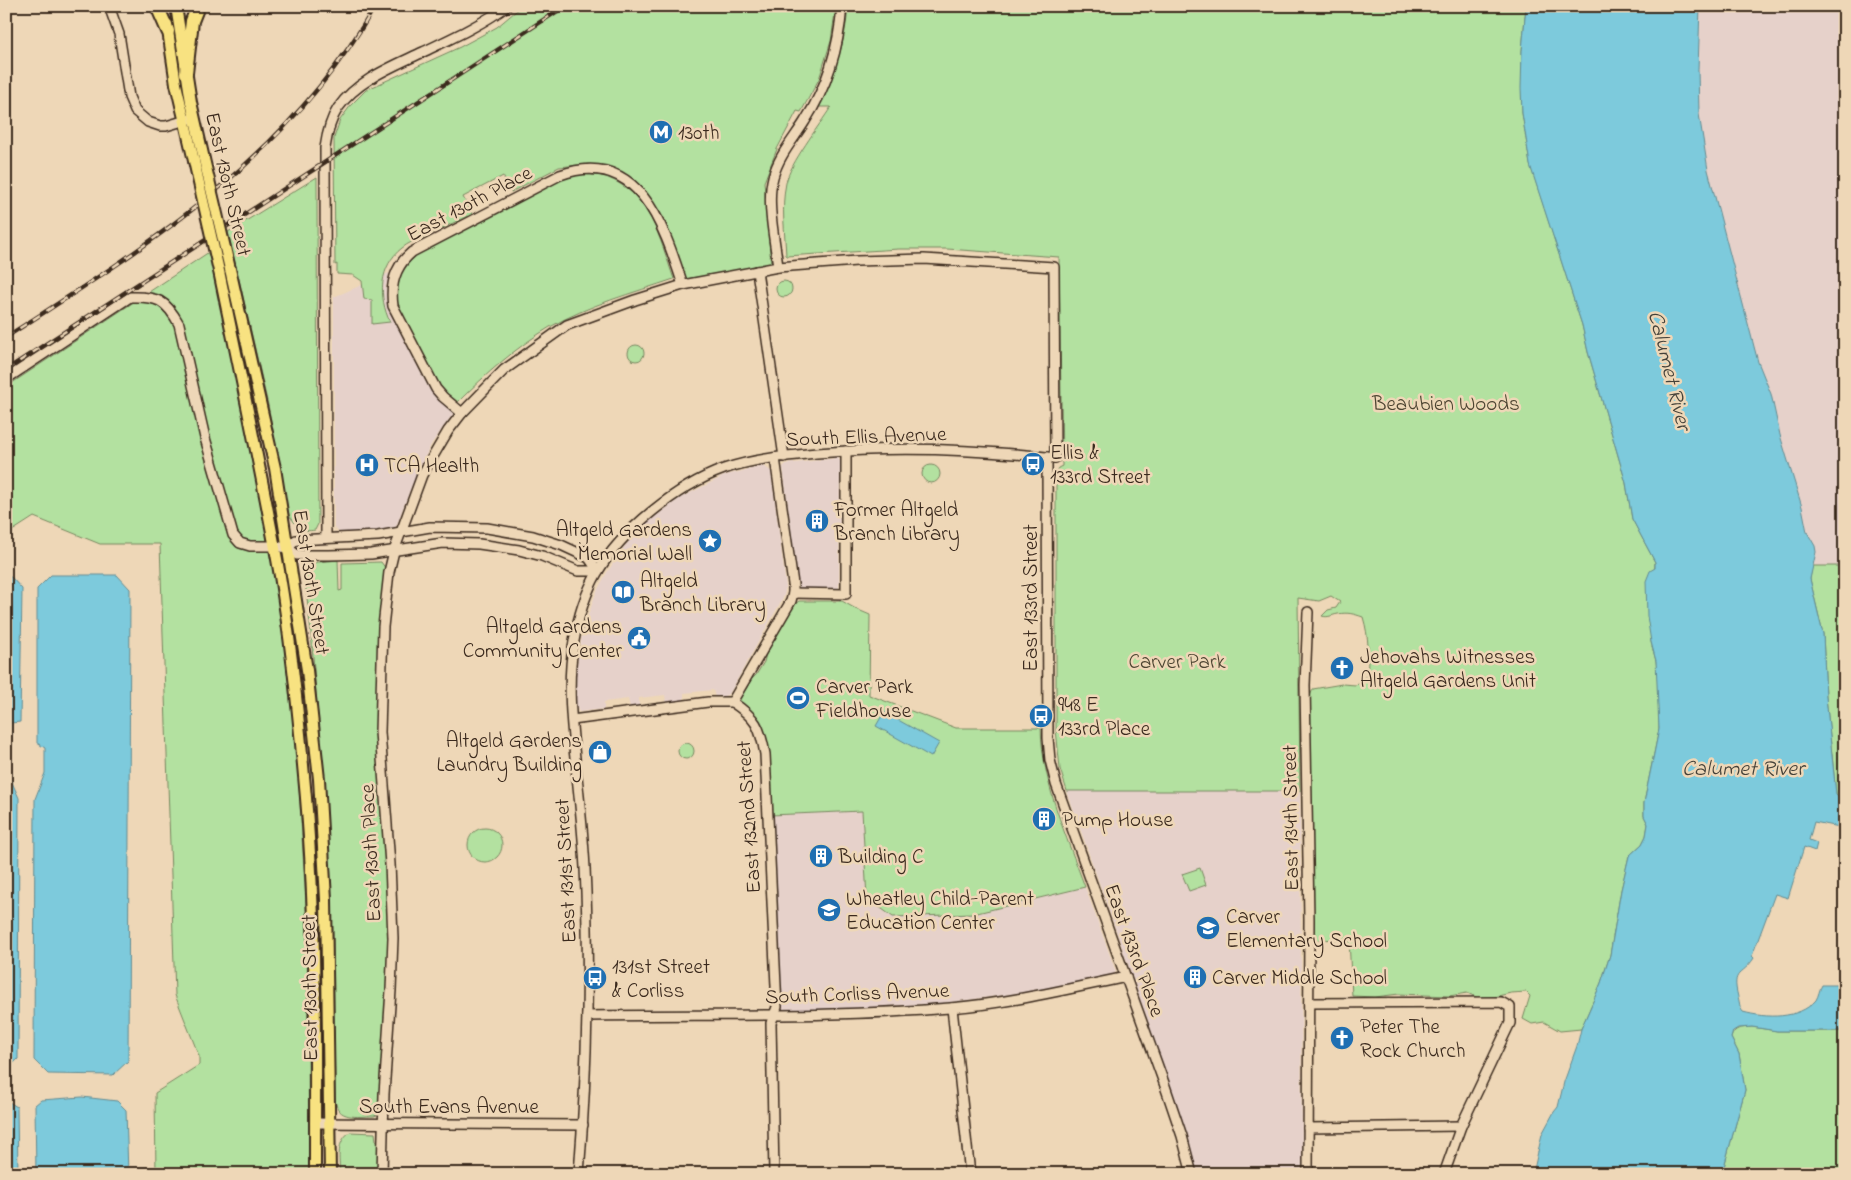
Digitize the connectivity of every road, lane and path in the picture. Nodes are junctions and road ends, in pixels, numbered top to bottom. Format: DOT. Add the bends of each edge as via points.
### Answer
graph roads {
  1 [pos="110,6"];
  2 [pos="157,6"];
  3 [pos="164,6"];
  4 [pos="176,6"];
  5 [pos="198,6"];
  6 [pos="507,6"];
  7 [pos="842,6"];
  8 [pos="168,31"];
  9 [pos="186,73"];
  10 [pos="190,119"];
  11 [pos="1054,267"];
  12 [pos="778,268"];
  13 [pos="225,270"];
  14 [pos="757,271"];
  15 [pos="683,285"];
  16 [pos="6,379"];
  17 [pos="462,413"];
  18 [pos="846,451"];
  19 [pos="779,457"];
  20 [pos="1051,458"];
  21 [pos="400,532"];
  22 [pos="326,538"];
  23 [pos="274,546"];
  24 [pos="288,548"];
  25 [pos="394,551"];
  26 [pos="598,571"];
  27 [pos="793,593"];
  28 [pos="1308,612"];
  29 [pos="732,702"];
  30 [pos="572,720"];
  31 [pos="1048,738"];
  32 [pos="1126,978"];
  33 [pos="1309,1003"];
  34 [pos="952,1008"];
  35 [pos="775,1014"];
  36 [pos="587,1016"];
  37 [pos="330,1123"];
  38 [pos="383,1123"];
  39 [pos="315,1124"];
  40 [pos="583,1125"];
  41 [pos="1461,1126"];
  42 [pos="1308,1128"];
  43 [pos="315,1174"];
  44 [pos="330,1174"];
  45 [pos="382,1174"];
  46 [pos="579,1174"];
  47 [pos="774,1174"];
  48 [pos="970,1174"];
  49 [pos="1192,1174"];
  50 [pos="1308,1174"];
  51 [pos="1444,1174"];
  1 -- 10 [label="street" via="119,34 129,97 135,111 148,122 160,126"];
  2 -- 8 [label="highway"];
  3 -- 8 [label="main road, East 130th Street"];
  4 -- 9 [label="main road, East 130th Street"];
  5 -- 9 [label="highway" via="192,21"];
  6 -- 22 [label="street, East 130th Street" via="466,31 374,76 337,109 331,122 325,148"];
  7 -- 12 [label="street" via="836,49 822,89 806,121 784,152 773,179"];
  8 -- 10 [label="main road, East 130th Street" via="176,84"];
  9 -- 10 [label="main road, East 130th Street"];
  10 -- 13 [label="main road, East 130th Street, bridge"];
  11 -- 12 [label="street, East 130th Place" via="905,259"];
  11 -- 20 [label="street, East 133rd Street"];
  12 -- 14 [label="street, East 130th Place"];
  13 -- 23 [label="main road, East 130th Street"];
  13 -- 24 [label="main road, East 130th Street" via="275,468"];
  14 -- 15 [label="street, East 130th Place"];
  14 -- 19 [label="street"];
  15 -- 17 [label="street, East 130th Place" via="567,325 504,370"];
  15 -- 17 [label="street, East 130th Place" via="658,217 650,204 632,185 595,169 560,175 412,252 402,260 392,283 393,306 436,389"];
  16 -- 23 [label="street" via="130,297 146,296 162,302 179,324 205,438 233,535 240,543 250,546"];
  17 -- 21 [label="street, East 130th Place" via="448,430 422,475"];
  18 -- 19 [label="street, South Ellis Avenue"];
  18 -- 20 [label="street, South Ellis Avenue" via="980,451"];
  18 -- 27 [label="street" via="846,594"];
  19 -- 26 [label="street, South Ellis Avenue" via="722,470 675,493 636,526"];
  19 -- 27 [label="street"];
  20 -- 31 [label="street, East 133rd Street"];
  21 -- 22 [label="street"];
  21 -- 25 [label="street, East 130th Place"];
  21 -- 26 [label="street" via="430,527 466,527 518,533 576,551 589,558"];
  22 -- 24 [label="street" via="296,540"];
  23 -- 24 [label="street"];
  23 -- 39 [label="main road, East 130th Street" via="304,778 312,898"];
  24 -- 25 [label="street" via="305,555"];
  24 -- 37 [label="main road, East 130th Street" via="302,624 319,779 326,899"];
  25 -- 26 [label="street" via="443,543 479,544 542,556 578,571"];
  25 -- 38 [label="street, East 130th Place" via="384,627 380,707 392,938"];
  26 -- 30 [label="street, East 131st Street" via="588,591 574,642 570,685"];
  27 -- 29 [label="street"];
  28 -- 33 [label="street, East 134th Street" via="1305,685"];
  29 -- 30 [label="street" via="708,702"];
  29 -- 35 [label="street, East 132nd Street" via="756,723 765,754"];
  30 -- 36 [label="street, East 131st Street" via="585,869"];
  31 -- 32 [label="street, East 133rd Place" via="1056,784"];
  32 -- 34 [label="street, South Corliss Avenue" via="1048,994"];
  32 -- 49 [label="street, East 133rd Place" via="1182,1136"];
  33 -- 41 [label="street" via="1501,1002 1510,1008 1510,1023"];
  33 -- 42 [label="street, East 134th Street"];
  34 -- 35 [label="street, South Corliss Avenue"];
  34 -- 48 [label="street"];
  35 -- 36 [label="street, South Corliss Avenue"];
  35 -- 47 [label="street, East 132nd Street" via="771,1023"];
  36 -- 40 [label="street, East 131st Street"];
  37 -- 38 [label="street, South Evans Avenue"];
  37 -- 39 [label="street, South Evans Avenue"];
  37 -- 44 [label="main road, East 130th Street"];
  38 -- 40 [label="street, South Evans Avenue"];
  38 -- 45 [label="street, East 130th Place"];
  39 -- 43 [label="main road, East 130th Street"];
  40 -- 46 [label="street, East 131st Street"];
  41 -- 42 [label="street"];
  41 -- 51 [label="street"];
  42 -- 50 [label="street, East 134th Street"];
}
